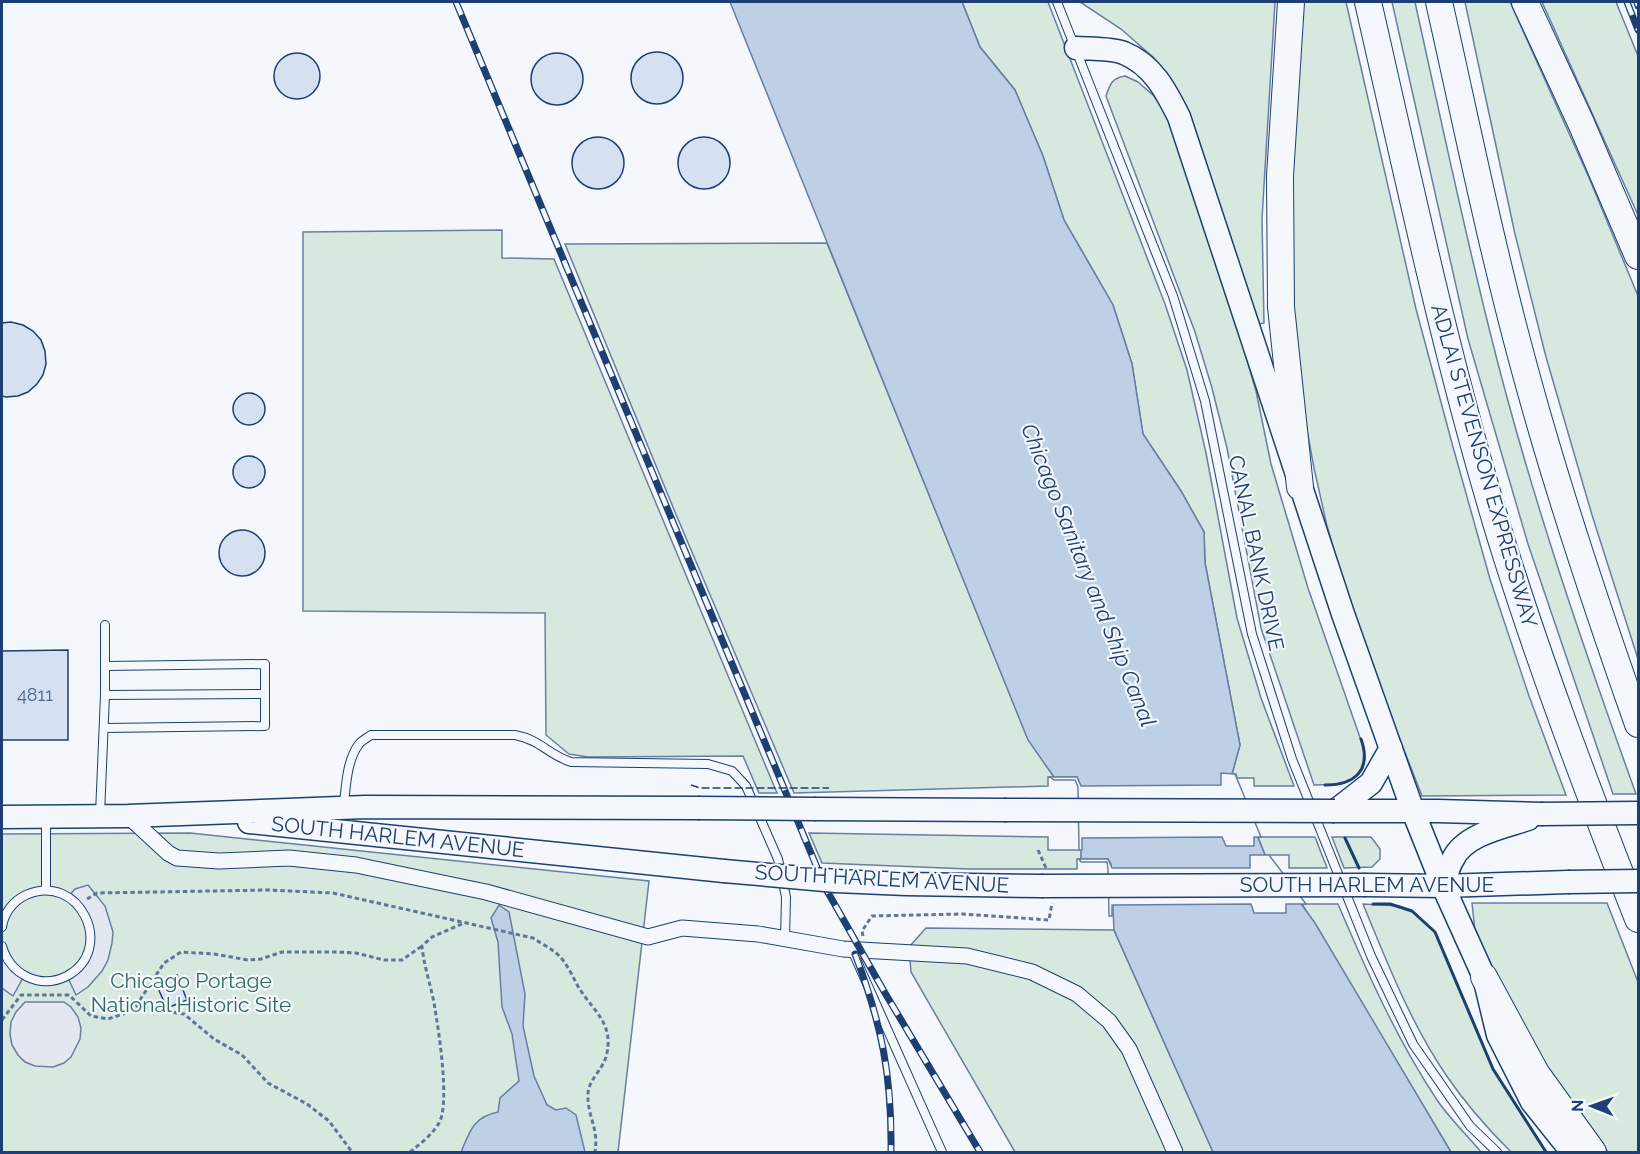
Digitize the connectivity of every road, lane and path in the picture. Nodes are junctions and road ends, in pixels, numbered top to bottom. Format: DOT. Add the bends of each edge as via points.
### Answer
graph roads {
  1 [pos="1057,2"];
  2 [pos="1291,2"];
  3 [pos="1368,2"];
  4 [pos="1439,2"];
  5 [pos="1525,2"];
  6 [pos="1076,48"];
  7 [pos="1638,256"];
  8 [pos="1300,487"];
  9 [pos="105,625"];
  10 [pos="105,666"];
  11 [pos="265,694"];
  12 [pos="105,695"];
  13 [pos="1638,724"];
  14 [pos="104,728"];
  15 [pos="1391,748"];
  16 [pos="344,807"];
  17 [pos="1335,811"];
  18 [pos="1413,811"];
  19 [pos="1638,813"];
  20 [pos="1541,814"];
  21 [pos="46,816"];
  22 [pos="100,816"];
  23 [pos="128,816"];
  24 [pos="2,817"];
  25 [pos="1038,850"];
  26 [pos="1047,871"];
  27 [pos="1638,881"];
  28 [pos="1443,886"];
  29 [pos="46,890"];
  30 [pos="1052,901"];
  31 [pos="77,904"];
  32 [pos="1638,920"];
  33 [pos="472,924"];
  34 [pos="2,927"];
  35 [pos="785,939"];
  36 [pos="2,946"];
  37 [pos="422,946"];
  38 [pos="859,950"];
  39 [pos="1484,977"];
  40 [pos="76,1002"];
  41 [pos="15,1004"];
  42 [pos="136,1006"];
  43 [pos="71,1007"];
  44 [pos="20,1008"];
  45 [pos="2,1020"];
  46 [pos="352,1152"];
  47 [pos="410,1152"];
  48 [pos="595,1152"];
  49 [pos="942,1152"];
  50 [pos="1175,1152"];
  51 [pos="1497,1152"];
  52 [pos="1572,1152"];
  53 [pos="1593,1152"];
  1 -- 6 [label="lane, CANAL BANK DRIVE"];
  2 -- 8 [label="highway" via="1280,176 1281,307"];
  3 -- 32 [label="highway, ADLAI STEVENSON EXPRESSWAY" via="1423,248 1501,539 1548,680"];
  4 -- 13 [label="highway" via="1525,373 1589,587"];
  5 -- 7 [label="highway"];
  6 -- 8 [label="main road" via="1123,53 1146,66 1164,87 1179,117"];
  6 -- 51 [label="lane, CANAL BANK DRIVE" via="1173,296 1205,401 1252,634 1292,759 1371,956 1413,1044 1470,1126"];
  8 -- 15 [label="main road"];
  9 -- 10 [label="lane"];
  10 -- 11 [label="lane" via="265,664"];
  10 -- 12 [label="lane"];
  11 -- 12 [label="lane"];
  11 -- 14 [label="lane" via="265,726"];
  12 -- 14 [label="lane"];
  14 -- 22 [label="lane"];
  15 -- 17 [label="main road" via="1371,783"];
  15 -- 18 [label="main road"];
  16 -- 17 [label="main road, SOUTH HARLEM AVENUE, bridge"];
  16 -- 23 [label="main road, SOUTH HARLEM AVENUE"];
  16 -- 35 [label="lane" via="352,760 359,743 370,735 515,735 530,738 556,757 571,762 708,764 732,771 746,786 778,859 786,897"];
  17 -- 18 [label="main road, SOUTH HARLEM AVENUE"];
  18 -- 20 [label="main road, SOUTH HARLEM AVENUE"];
  18 -- 28 [label="main road"];
  19 -- 20 [label="main road, SOUTH HARLEM AVENUE, bridge"];
  20 -- 28 [label="main road" via="1473,838 1453,857"];
  21 -- 22 [label="main road, SOUTH HARLEM AVENUE"];
  21 -- 24 [label="main road, SOUTH HARLEM AVENUE"];
  21 -- 29 [label="lane"];
  22 -- 23 [label="main road, SOUTH HARLEM AVENUE"];
  23 -- 28 [label="main road, SOUTH HARLEM AVENUE, bridge" via="284,825 814,880 906,884"];
  23 -- 35 [label="street" via="177,858 288,858 356,865 486,892 648,937 682,928"];
  25 -- 26 [label="path"];
  27 -- 28 [label="main road, SOUTH HARLEM AVENUE, bridge"];
  28 -- 39 [label="main road"];
  29 -- 31 [label="lane" via="58,892"];
  29 -- 34 [label="lane" via="16,901"];
  30 -- 38 [label="path" via="1050,920 963,914 872,916 862,931"];
  31 -- 33 [label="path" via="98,893 333,893"];
  31 -- 36 [label="lane" via="90,927 89,948 79,966 67,976 41,981 24,976 11,966"];
  33 -- 37 [label="path" via="450,928"];
  33 -- 48 [label="path" via="533,938 557,954 599,1013 607,1033 606,1057 588,1091 596,1128"];
  35 -- 38 [label="street"];
  37 -- 42 [label="path" via="402,960 337,951 282,952 248,960 181,952 164,963"];
  37 -- 47 [label="path" via="435,1008 444,1086 443,1113 428,1138"];
  38 -- 49 [label="lane"];
  38 -- 50 [label="street" via="967,956 1032,972 1077,994 1108,1021 1129,1049"];
  39 -- 52 [label="main road" via="1498,1035 1532,1102"];
  39 -- 53 [label="highway" via="1536,1073"];
  40 -- 41 [label="path" via="69,995 21,995"];
  40 -- 42 [label="path" via="91,1016 108,1019"];
  40 -- 43 [label="path"];
  41 -- 44 [label="path"];
  41 -- 45 [label="path"];
  42 -- 46 [label="path" via="184,1014 214,1039 242,1054 268,1083 329,1121"];
}
